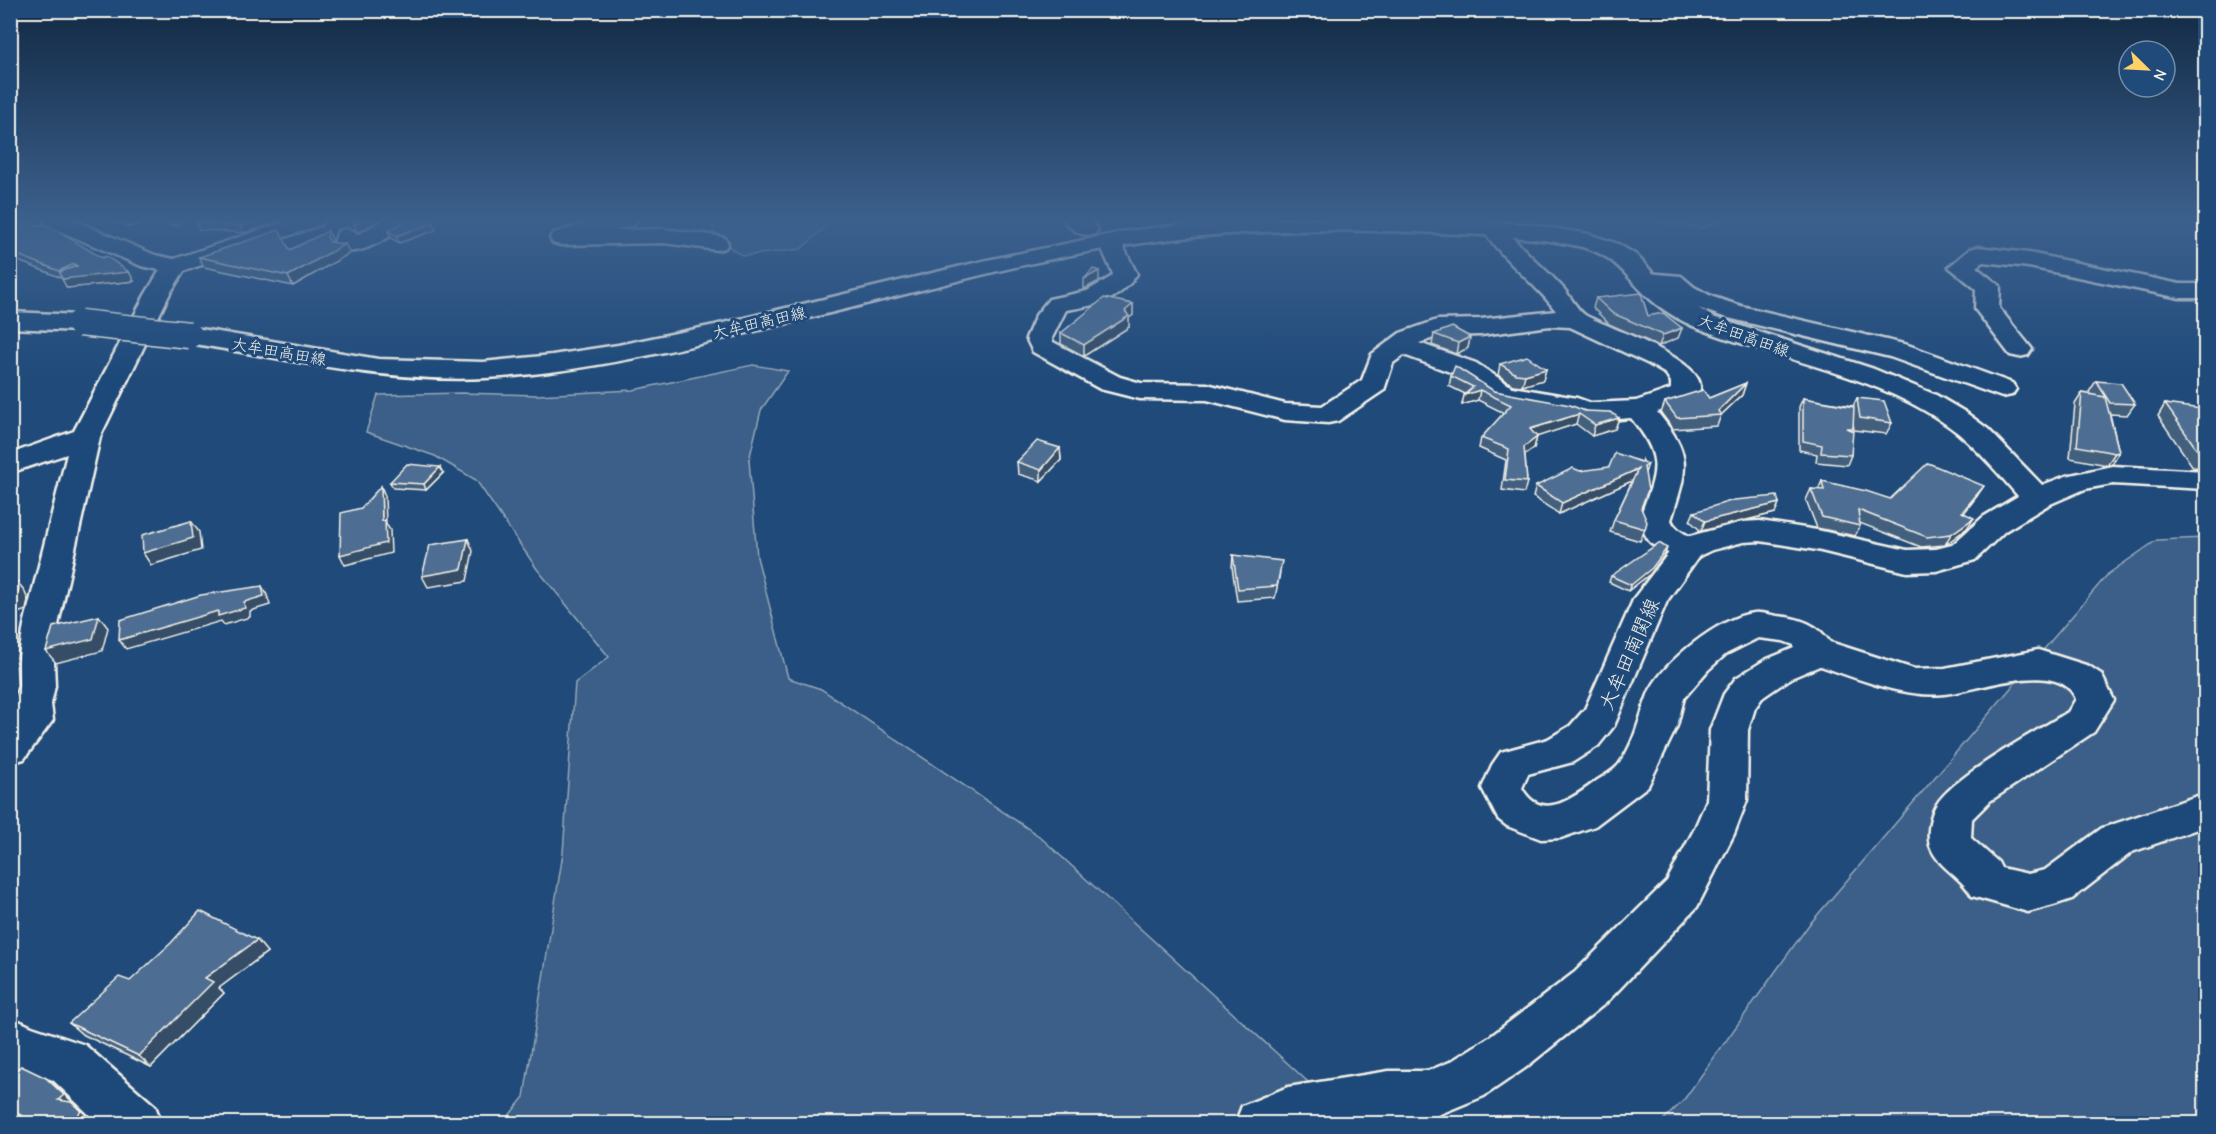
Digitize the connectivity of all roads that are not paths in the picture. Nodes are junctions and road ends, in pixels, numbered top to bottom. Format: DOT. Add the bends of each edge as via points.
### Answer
graph roads {
  1 [pos="171,273"];
  2 [pos="963,273"];
  3 [pos="1125,273"];
  4 [pos="1534,273"];
  5 [pos="1640,273"];
  6 [pos="1969,273"];
  7 [pos="2092,273"];
  8 [pos="1647,280"];
  9 [pos="2205,291"];
  10 [pos="10,320"];
  11 [pos="1575,320"];
  12 [pos="1400,345"];
  13 [pos="2019,349"];
  14 [pos="2002,389"];
  15 [pos="1640,409"];
  16 [pos="86,437"];
  17 [pos="10,464"];
  18 [pos="2205,480"];
  19 [pos="2037,498"];
  20 [pos="1688,549"];
  21 [pos="1811,649"];
  22 [pos="10,748"];
  23 [pos="2205,809"];
  24 [pos="10,1039"];
  25 [pos="137,1124"];
  26 [pos="1260,1124"];
  1 -- 16 [label="street"];
  2 -- 10 [label="street, 大牟田高田線, bridge" via="618,354 483,370 378,367 189,335"];
  3 -- 12 [label="street" via="1120,284 1107,294 1058,304 1039,338 1042,346 1110,383 1140,391 1207,392 1285,412 1328,415 1374,384 1381,360"];
  4 -- 11 [label="street"];
  5 -- 8 [label="street, 大牟田高田線"];
  6 -- 13 [label="street" via="1988,286 1987,309"];
  7 -- 9 [label="street" via="2180,291"];
  8 -- 14 [label="street" via="1672,280 1704,302 1733,312 1899,351"];
  8 -- 19 [label="street, 大牟田高田線" via="1677,307 1704,321 1885,383 1923,400 1982,440"];
  11 -- 12 [label="street" via="1550,318 1437,328"];
  11 -- 15 [label="street" via="1658,358 1675,368 1685,382 1684,394"];
  12 -- 15 [label="street" via="1467,369 1500,393 1577,406 1584,412"];
  15 -- 20 [label="street" via="1664,438 1672,459 1655,520 1661,534"];
  16 -- 17 [label="street"];
  16 -- 22 [label="street" via="41,625 32,704 34,720"];
  18 -- 19 [label="street" via="2112,475 2077,482"];
  19 -- 20 [label="street" via="1994,524 1963,554 1936,560 1907,561 1760,531 1742,532"];
  20 -- 21 [label="street, 大牟田南関線" via="1652,598 1601,716 1584,736 1559,751 1522,760 1510,769 1502,788 1512,807 1541,822 1561,821 1581,814 1634,775 1658,726 1667,694 1713,645 1754,625 1806,636 1814,644"];
  21 -- 23 [label="street" via="1914,682 1945,681 2038,663 2088,683 2095,700 2081,722 1976,790 1952,813 1950,845 1987,883 2028,893 2057,885 2117,840"];
  21 -- 26 [label="street" via="1809,656 1778,669 1749,688 1737,704 1729,730 1727,800 1713,834 1682,894 1591,987 1467,1079 1428,1095 1389,1095 1288,1112"];
  24 -- 25 [label="street" via="68,1062"];
}
